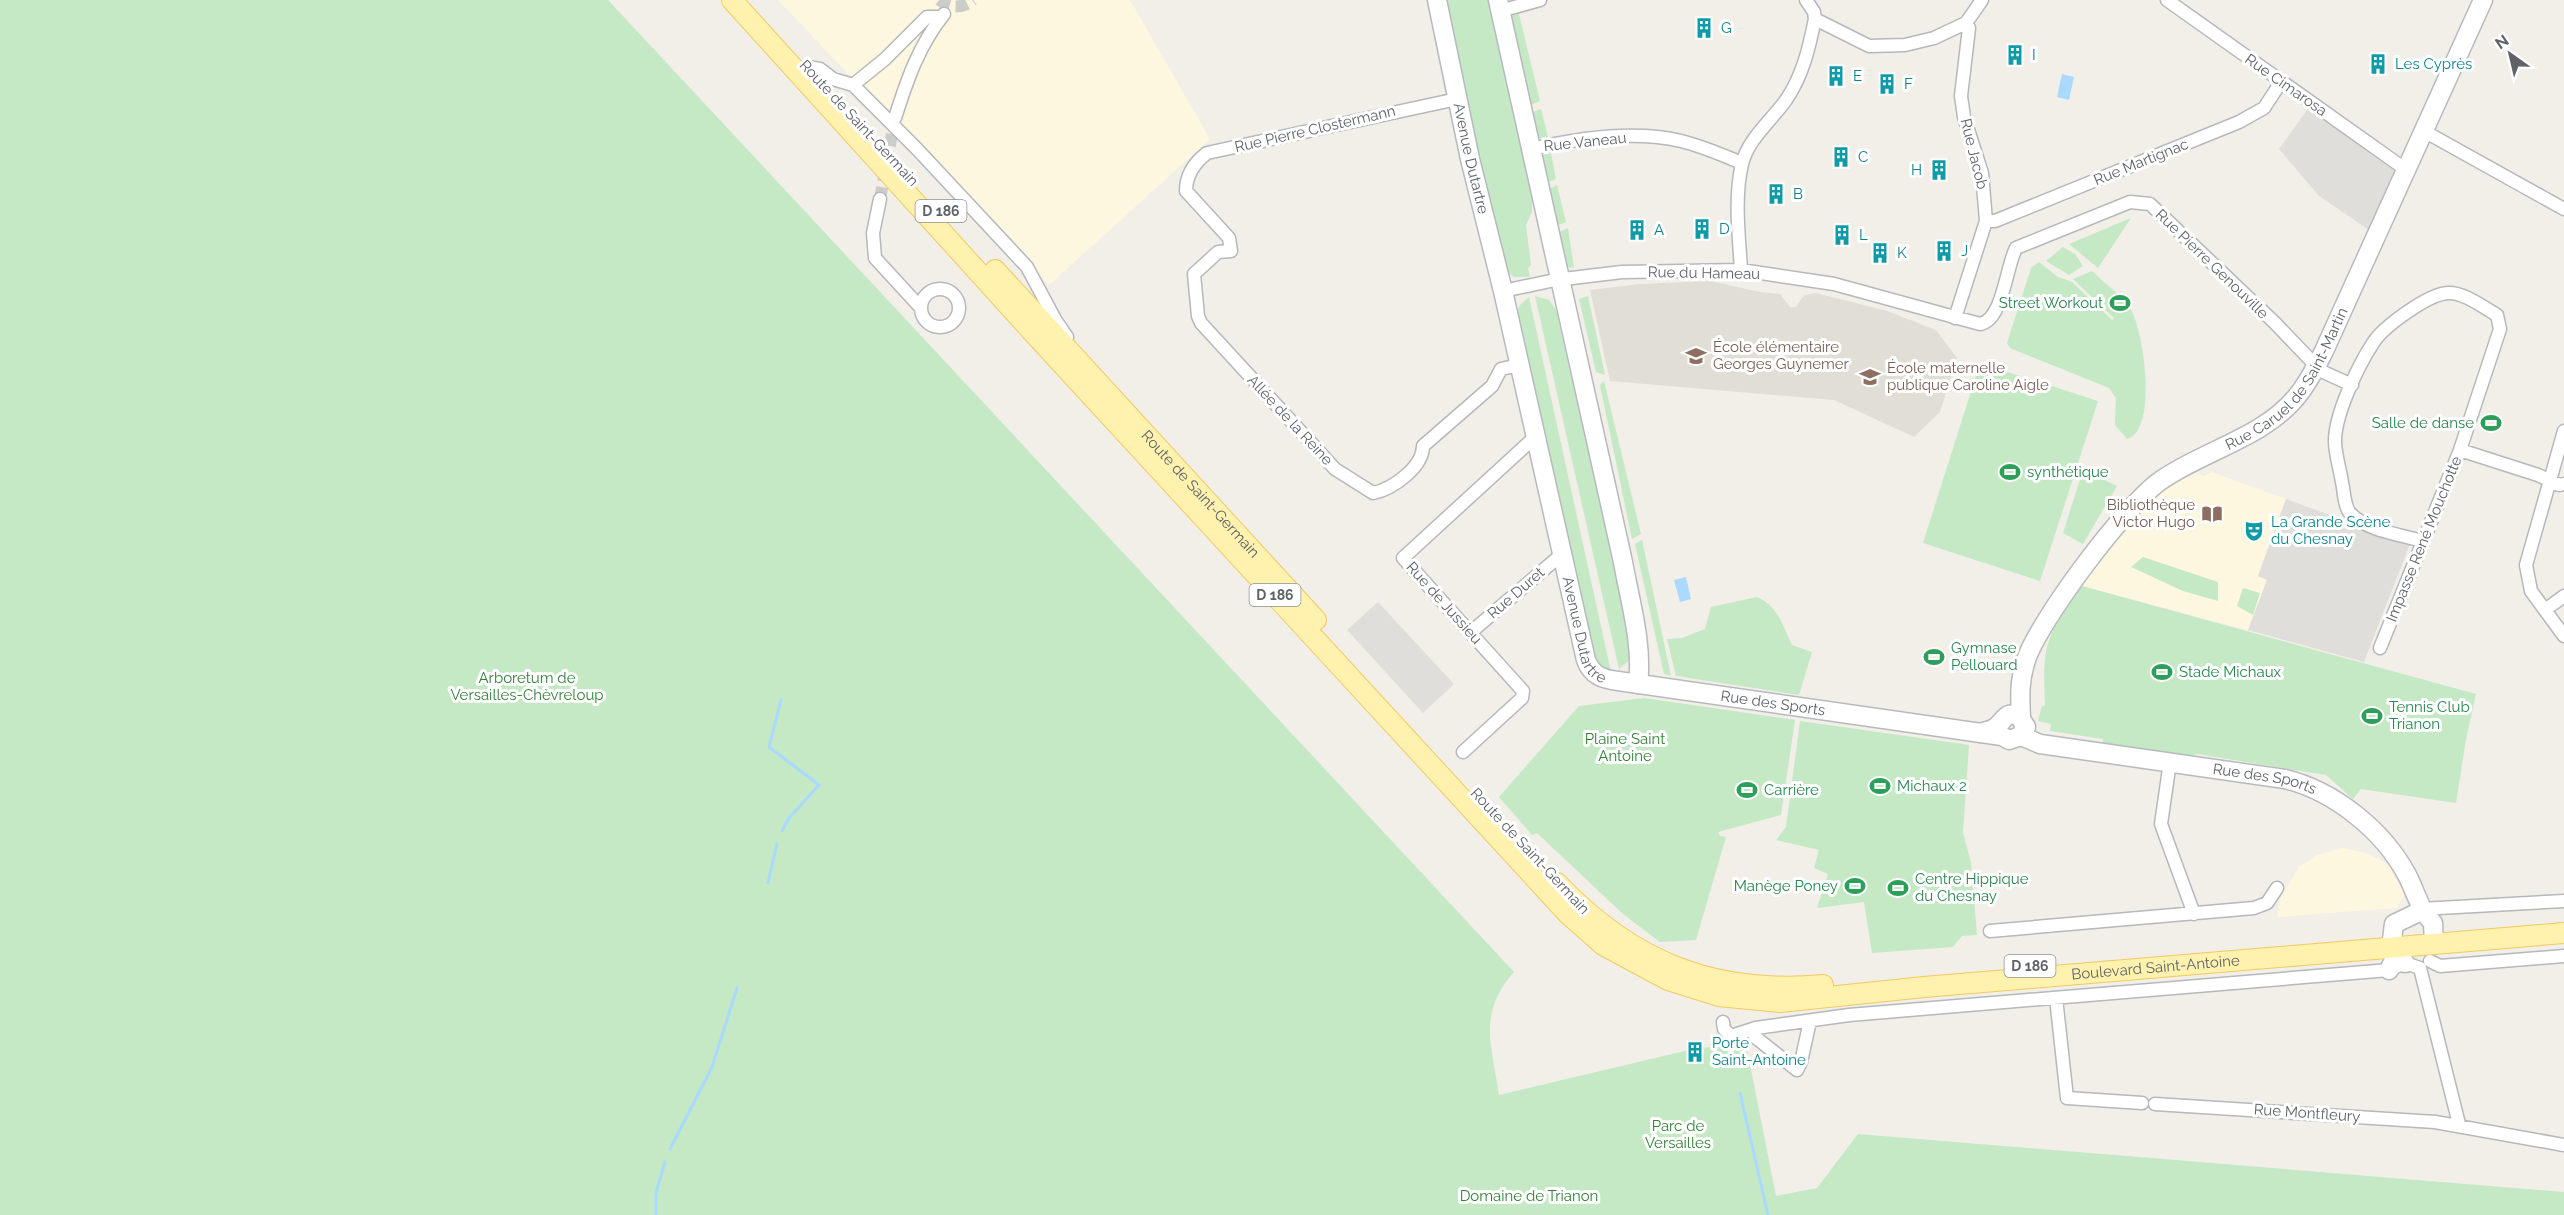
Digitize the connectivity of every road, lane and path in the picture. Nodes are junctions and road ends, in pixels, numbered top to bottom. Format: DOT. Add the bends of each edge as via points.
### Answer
graph roads {
  1 [pos="732,0"];
  2 [pos="746,0"];
  3 [pos="1437,0"];
  4 [pos="1540,0"];
  5 [pos="1806,0"];
  6 [pos="1982,0"];
  7 [pos="2168,0"];
  8 [pos="2483,0"];
  9 [pos="1499,5"];
  10 [pos="1815,18"];
  11 [pos="1966,22"];
  12 [pos="808,67"];
  13 [pos="2281,82"];
  14 [pos="853,85"];
  15 [pos="1457,99"];
  16 [pos="895,118"];
  17 [pos="2422,130"];
  18 [pos="1533,149"];
  19 [pos="1742,163"];
  20 [pos="2405,169"];
  21 [pos="1186,180"];
  22 [pos="880,199"];
  23 [pos="2564,209"];
  24 [pos="1986,221"];
  25 [pos="1740,270"];
  26 [pos="1562,280"];
  27 [pos="1503,291"];
  28 [pos="908,292"];
  29 [pos="928,292"];
  30 [pos="920,307"];
  31 [pos="1955,318"];
  32 [pos="1972,323"];
  33 [pos="1073,356"];
  34 [pos="1519,365"];
  35 [pos="2317,366"];
  36 [pos="2352,385"];
  37 [pos="2564,431"];
  38 [pos="1535,437"];
  39 [pos="2460,450"];
  40 [pos="2548,480"];
  41 [pos="2564,484"];
  42 [pos="2422,540"];
  43 [pos="1562,554"];
  44 [pos="2564,596"];
  45 [pos="2545,610"];
  46 [pos="1470,633"];
  47 [pos="2564,636"];
  48 [pos="2380,648"];
  49 [pos="1638,684"];
  50 [pos="2014,722"];
  51 [pos="1463,752"];
  52 [pos="2170,762"];
  53 [pos="2277,888"];
  54 [pos="2564,900"];
  55 [pos="2421,910"];
  56 [pos="2194,914"];
  57 [pos="2564,923"];
  58 [pos="1990,931"];
  59 [pos="2564,933"];
  60 [pos="2408,952"];
  61 [pos="2564,956"];
  62 [pos="1672,966"];
  63 [pos="1645,970"];
  64 [pos="2056,998"];
  65 [pos="1810,1021"];
  66 [pos="1723,1022"];
  67 [pos="1756,1028"];
  68 [pos="2142,1103"];
  69 [pos="2155,1104"];
  70 [pos="2459,1124"];
  71 [pos="2564,1145"];
  1 -- 63 [label="main road, Route de Saint-Germain / D 186" via="1568,914 1603,945"];
  2 -- 12 [label="main road, Route de Saint-Germain / D 186"];
  3 -- 15 [label="main road, Avenue Dutartre"];
  4 -- 9 [label="street"];
  5 -- 10 [label="street"];
  6 -- 11 [label="street"];
  7 -- 13 [label="street, Rue Cimarosa"];
  8 -- 17 [label="main road, Rue Caruel de Saint-Martin"];
  9 -- 18 [label="main road, Avenue Dutartre"];
  10 -- 11 [label="street" via="1869,46 1905,45 1934,38"];
  10 -- 19 [label="street" via="1808,56 1798,78"];
  11 -- 24 [label="street, Rue Jacob" via="1969,28 1961,96 1982,173"];
  12 -- 14 [label="street"];
  12 -- 33 [label="main road, Route de Saint-Germain / D 186"];
  13 -- 20 [label="street, Rue Cimarosa"];
  13 -- 24 [label="street, Rue Martignac" via="2264,108 2247,118"];
  14 -- 16 [label="street" via="927,17 943,15 913,66"];
  14 -- 33 [label="street" via="1027,267 1072,344"];
  15 -- 21 [label="street, Rue Pierre Clostermann" via="1207,153"];
  15 -- 27 [label="main road, Avenue Dutartre"];
  17 -- 20 [label="main road, Rue Caruel de Saint-Martin"];
  17 -- 23 [label="street"];
  18 -- 19 [label="street, Rue Vaneau" via="1618,136 1673,139"];
  18 -- 26 [label="main road, Avenue Dutartre"];
  19 -- 25 [label="street" via="1738,204"];
  20 -- 35 [label="main road, Rue Caruel de Saint-Martin"];
  21 -- 34 [label="street, Allée de la Reine" via="1186,191 1229,238 1230,251 1218,252 1194,274 1201,323 1328,461 1363,489 1373,493 1390,487 1421,460 1423,446 1492,386 1501,369"];
  22 -- 28 [label="street" via="873,254"];
  24 -- 31 [label="street, Rue Jacob"];
  25 -- 26 [label="street, Rue du Hameau" via="1622,272"];
  25 -- 31 [label="street, Rue du Hameau" via="1834,284"];
  26 -- 27 [label="street, Rue du Hameau"];
  26 -- 49 [label="main road, Avenue Dutartre" via="1639,647"];
  27 -- 34 [label="main road, Avenue Dutartre"];
  28 -- 29 [label="street"];
  28 -- 30 [label="street"];
  29 -- 30 [label="street"];
  29 -- 30 [label="street" via="939,288 954,295 959,306 956,318 936,327 923,318"];
  31 -- 32 [label="street, Rue du Hameau"];
  32 -- 35 [label="street, Rue Pierre Genouville" via="1985,323 1993,317 2016,248 2130,202 2140,202 2150,204"];
  33 -- 62 [label="main road, Route de Saint-Germain / D 186" via="1570,897 1612,933"];
  34 -- 38 [label="main road, Avenue Dutartre"];
  35 -- 36 [label="street, Rue Pierre Genouville"];
  35 -- 50 [label="main road, Rue Caruel de Saint-Martin" via="2300,393 2276,416 2162,479 2138,501 2046,621 2027,658"];
  36 -- 39 [label="street, Impasse René Mouchotte" via="2383,331 2432,297 2448,293 2497,315 2500,329"];
  36 -- 42 [label="street" via="2335,442 2348,510 2372,527"];
  37 -- 40 [label="street"];
  38 -- 43 [label="main road, Avenue Dutartre"];
  38 -- 46 [label="street, Rue de Jussieu" via="1402,558"];
  39 -- 40 [label="street"];
  39 -- 42 [label="street, Impasse René Mouchotte"];
  40 -- 41 [label="street"];
  40 -- 45 [label="street" via="2526,565 2528,585"];
  42 -- 48 [label="street, Impasse René Mouchotte"];
  43 -- 46 [label="street, Rue Duret"];
  43 -- 49 [label="main road, Avenue Dutartre" via="1588,666 1605,679"];
  44 -- 45 [label="street"];
  45 -- 47 [label="street"];
  46 -- 51 [label="street, Rue de Jussieu" via="1524,691 1522,698"];
  49 -- 50 [label="main road, Rue des Sports" via="1981,733"];
  50 -- 52 [label="main road, Rue des Sports" via="2040,744"];
  52 -- 55 [label="main road, Rue des Sports" via="2285,779 2323,793 2354,815 2395,855"];
  52 -- 56 [label="street" via="2161,824"];
  53 -- 56 [label="street" via="2262,906"];
  54 -- 55 [label="street"];
  55 -- 60 [label="main road, Rue des Sports" via="2433,923"];
  55 -- 60 [label="main road" via="2394,924"];
  56 -- 58 [label="street"];
  57 -- 60 [label="main road, Boulevard Saint-Antoine / D 186"];
  59 -- 60 [label="main road, Boulevard Saint-Antoine / D 186"];
  60 -- 61 [label="street, Boulevard Saint-Antoine" via="2440,966"];
  60 -- 62 [label="main road, Boulevard Saint-Antoine / D 186" via="1784,988 1733,984"];
  60 -- 63 [label="main road, Boulevard Saint-Antoine / D 186" via="1924,987 1780,1002 1719,996"];
  60 -- 64 [label="street, Boulevard Saint-Antoine"];
  60 -- 70 [label="street"];
  64 -- 65 [label="street, Boulevard Saint-Antoine"];
  64 -- 68 [label="street" via="2067,1098"];
  65 -- 67 [label="street, Boulevard Saint-Antoine"];
  65 -- 67 [label="street" via="1797,1070 1755,1036"];
  66 -- 67 [label="street, Boulevard Saint-Antoine" via="1731,1036"];
  69 -- 70 [label="street, Rue Montfleury"];
  70 -- 71 [label="street, Rue Montfleury"];
}
